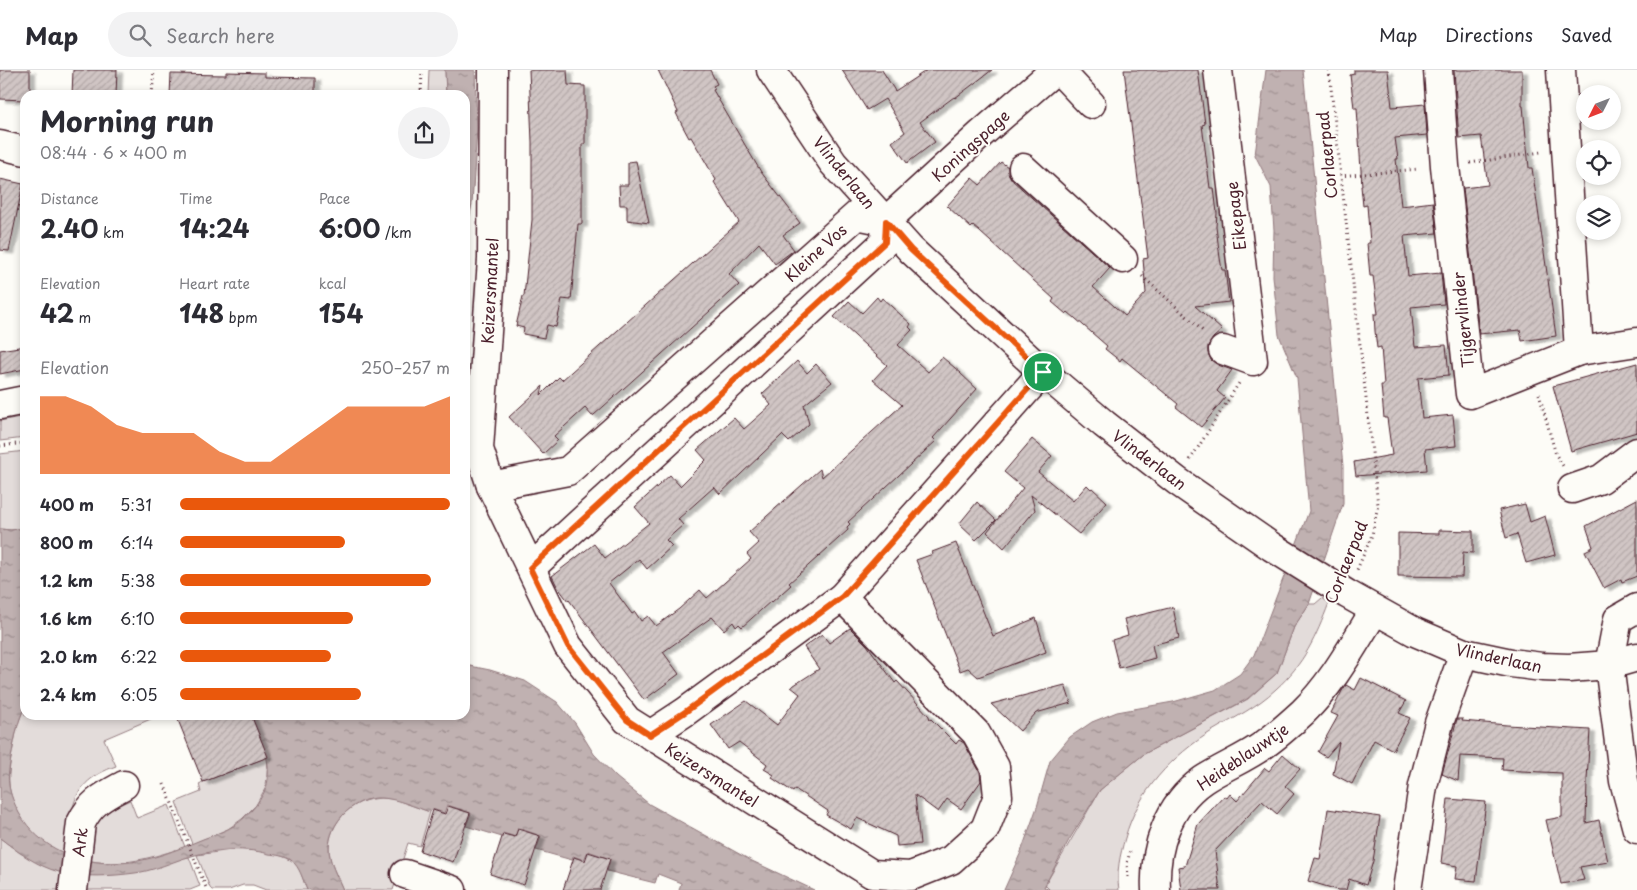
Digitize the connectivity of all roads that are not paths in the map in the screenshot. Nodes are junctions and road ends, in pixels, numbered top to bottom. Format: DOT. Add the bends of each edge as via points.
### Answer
graph roads {
  1 [pos="493,70"];
  2 [pos="771,70"];
  3 [pos="1057,70"];
  4 [pos="1218,70"];
  5 [pos="1438,70"];
  6 [pos="1561,70"];
  7 [pos="1091,104"];
  8 [pos="0,145"];
  9 [pos="20,150"];
  10 [pos="1023,168"];
  11 [pos="886,221"];
  12 [pos="1123,258"];
  13 [pos="1637,342"];
  14 [pos="1223,350"];
  15 [pos="1579,351"];
  16 [pos="1043,372"];
  17 [pos="20,401"];
  18 [pos="0,404"];
  19 [pos="1637,452"];
  20 [pos="491,486"];
  21 [pos="1572,489"];
  22 [pos="530,568"];
  23 [pos="842,597"];
  24 [pos="1637,608"];
  25 [pos="1375,610"];
  26 [pos="1464,652"];
  27 [pos="1637,657"];
  28 [pos="1609,665"];
  29 [pos="650,735"];
  30 [pos="124,785"];
  31 [pos="1637,829"];
  32 [pos="405,874"];
  33 [pos="74,887"];
  34 [pos="452,890"];
  35 [pos="1156,890"];
  36 [pos="1407,890"];
  1 -- 20 [label="street, Keizersmantel" via="492,260 479,449"];
  2 -- 11 [label="street, Vlinderlaan" via="833,163"];
  3 -- 7 [label="street"];
  3 -- 11 [label="street, Koningspage"];
  4 -- 14 [label="street, Eikepage" via="1253,361"];
  5 -- 15 [label="street, Tijgervlinder" via="1470,394"];
  6 -- 15 [label="street"];
  8 -- 9 [label="street"];
  10 -- 12 [label="street"];
  11 -- 16 [label="street, Vlinderlaan" via="911,250"];
  11 -- 20 [label="street, Kleine Vos" via="857,215 568,471"];
  11 -- 22 [label="street" via="885,242"];
  13 -- 15 [label="street, Tijgervlinder"];
  16 -- 23 [label="street"];
  16 -- 25 [label="street, Vlinderlaan" via="1177,481 1272,547"];
  17 -- 18 [label="street"];
  19 -- 21 [label="street" via="1601,479"];
  20 -- 22 [label="street, Keizersmantel"];
  22 -- 29 [label="street, Keizersmantel" via="568,646 627,720"];
  23 -- 29 [label="street"];
  23 -- 29 [label="street, Keizersmantel" via="976,733 995,767 998,796 985,829 951,860 910,876 872,874"];
  24 -- 28 [label="street" via="1618,619"];
  25 -- 26 [label="street, Vlinderlaan" via="1415,632"];
  25 -- 35 [label="street, Heideblauwtje" via="1339,668 1305,710 1265,744 1186,795 1164,831 1155,872"];
  26 -- 28 [label="street, Vlinderlaan" via="1542,667"];
  26 -- 36 [label="street" via="1439,723 1423,786"];
  27 -- 28 [label="street, Vlinderlaan"];
  28 -- 31 [label="street" via="1624,781"];
  30 -- 33 [label="street, Ark" via="95,802 81,823"];
  32 -- 34 [label="street"];
}
